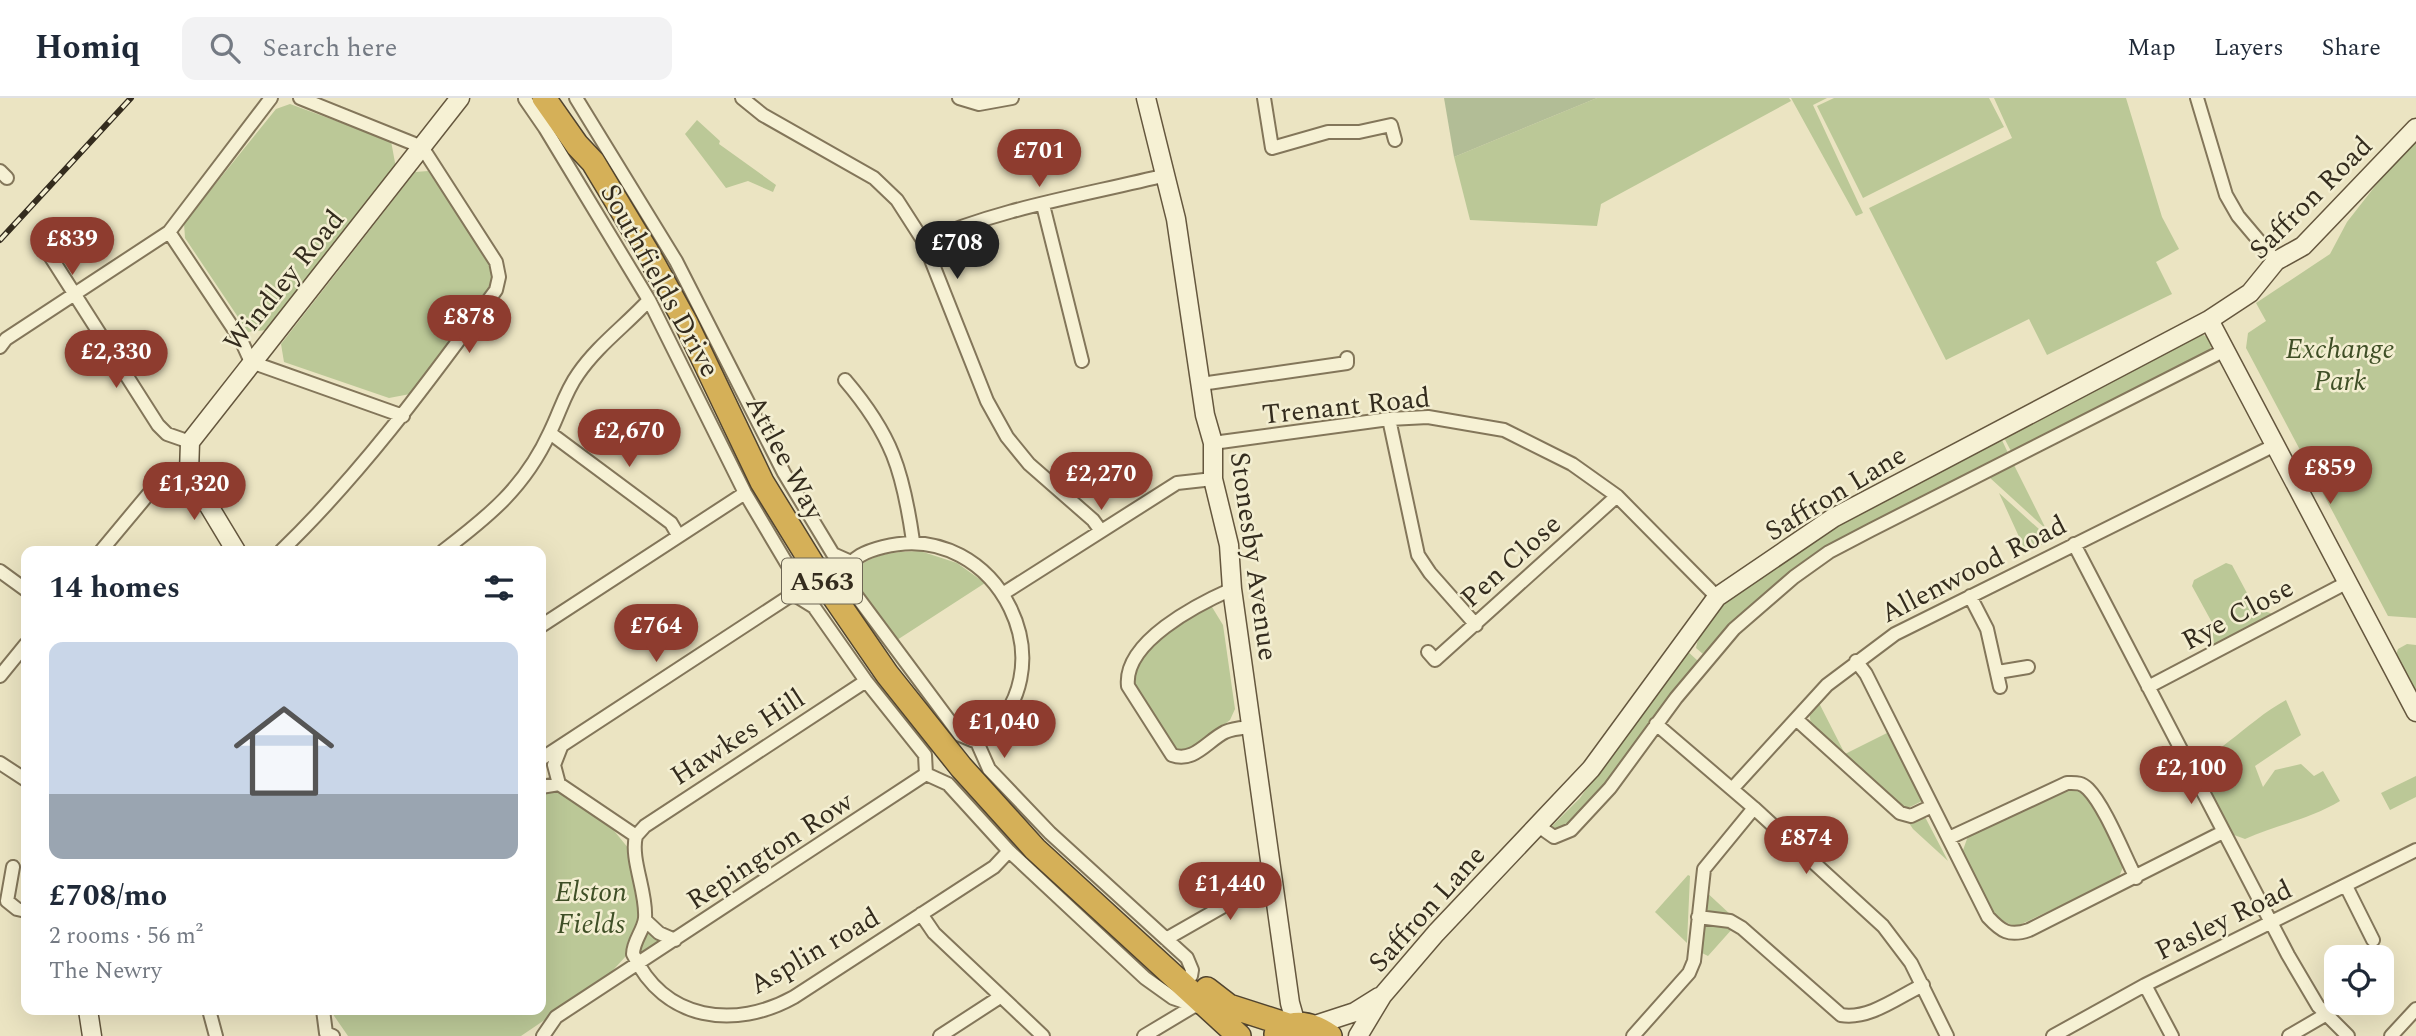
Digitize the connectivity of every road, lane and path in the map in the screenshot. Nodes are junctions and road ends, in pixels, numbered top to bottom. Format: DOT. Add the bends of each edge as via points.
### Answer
graph roads {
  1 [pos="271,98"];
  2 [pos="300,98"];
  3 [pos="460,98"];
  4 [pos="742,98"];
  5 [pos="959,98"];
  6 [pos="1012,98"];
  7 [pos="1264,98"];
  8 [pos="2197,98"];
  9 [pos="525,99"];
  10 [pos="1149,99"];
  11 [pos="560,105"];
  12 [pos="2416,128"];
  13 [pos="1395,140"];
  14 [pos="422,147"];
  15 [pos="1272,148"];
  16 [pos="1275,162"];
  17 [pos="1166,175"];
  18 [pos="1043,205"];
  19 [pos="169,232"];
  20 [pos="40,240"];
  21 [pos="924,242"];
  22 [pos="2276,261"];
  23 [pos="75,295"];
  24 [pos="649,300"];
  25 [pos="2239,300"];
  26 [pos="2208,320"];
  27 [pos="0,347"];
  28 [pos="2225,350"];
  29 [pos="1347,358"];
  30 [pos="1082,361"];
  31 [pos="251,362"];
  32 [pos="845,380"];
  33 [pos="1201,384"];
  34 [pos="403,416"];
  35 [pos="1390,419"];
  36 [pos="550,433"];
  37 [pos="190,442"];
  38 [pos="1213,443"];
  39 [pos="2275,445"];
  40 [pos="189,473"];
  41 [pos="1213,479"];
  42 [pos="745,493"];
  43 [pos="1617,496"];
  44 [pos="1101,531"];
  45 [pos="678,535"];
  46 [pos="913,541"];
  47 [pos="2074,544"];
  48 [pos="105,546"];
  49 [pos="233,546"];
  50 [pos="286,546"];
  51 [pos="449,546"];
  52 [pos="851,562"];
  53 [pos="0,571"];
  54 [pos="2348,582"];
  55 [pos="21,586"];
  56 [pos="1232,589"];
  57 [pos="1004,593"];
  58 [pos="793,594"];
  59 [pos="1969,596"];
  60 [pos="1717,597"];
  61 [pos="546,623"];
  62 [pos="1476,625"];
  63 [pos="21,649"];
  64 [pos="1435,661"];
  65 [pos="1856,661"];
  66 [pos="2028,667"];
  67 [pos="1998,672"];
  68 [pos="0,676"];
  69 [pos="866,681"];
  70 [pos="2000,687"];
  71 [pos="2148,687"];
  72 [pos="2416,712"];
  73 [pos="1796,719"];
  74 [pos="1656,724"];
  75 [pos="1252,727"];
  76 [pos="977,741"];
  77 [pos="561,746"];
  78 [pos="546,756"];
  79 [pos="0,763"];
  80 [pos="926,774"];
  81 [pos="21,777"];
  82 [pos="559,784"];
  83 [pos="546,786"];
  84 [pos="1732,789"];
  85 [pos="1932,806"];
  86 [pos="1754,807"];
  87 [pos="1537,825"];
  88 [pos="2223,832"];
  89 [pos="636,836"];
  90 [pos="1949,838"];
  91 [pos="2416,850"];
  92 [pos="1009,851"];
  93 [pos="13,867"];
  94 [pos="1271,868"];
  95 [pos="2136,878"];
  96 [pos="2346,886"];
  97 [pos="21,909"];
  98 [pos="921,915"];
  99 [pos="1698,917"];
  100 [pos="645,920"];
  101 [pos="2271,922"];
  102 [pos="1166,939"];
  103 [pos="675,940"];
  104 [pos="1135,940"];
  105 [pos="2374,940"];
  106 [pos="637,964"];
  107 [pos="1191,976"];
  108 [pos="1923,985"];
  109 [pos="2145,985"];
  110 [pos="1382,996"];
  111 [pos="1000,997"];
  112 [pos="1202,1008"];
  113 [pos="2416,1009"];
  114 [pos="2324,1014"];
  115 [pos="89,1015"];
  116 [pos="210,1015"];
  117 [pos="324,1015"];
  118 [pos="2325,1015"];
  119 [pos="1300,1029"];
  120 [pos="327,1035"];
  121 [pos="92,1036"];
  122 [pos="216,1036"];
  123 [pos="543,1036"];
  124 [pos="940,1036"];
  125 [pos="1044,1036"];
  126 [pos="1144,1036"];
  127 [pos="1239,1036"];
  128 [pos="1358,1036"];
  129 [pos="1633,1036"];
  130 [pos="1947,1036"];
  131 [pos="2053,1036"];
  132 [pos="2172,1036"];
  133 [pos="2290,1036"];
  134 [pos="2348,1036"];
  135 [pos="2391,1036"];
  1 -- 19 [label="street"];
  2 -- 14 [label="street"];
  3 -- 14 [label="main road, Windley Road"];
  4 -- 21 [label="street" via="874,178 897,200"];
  5 -- 6 [label="street" via="979,104"];
  7 -- 15 [label="street"];
  8 -- 22 [label="street" via="2227,195 2238,216"];
  9 -- 11 [label="street, Southfields Drive"];
  10 -- 17 [label="main road, Stonesby Avenue"];
  11 -- 24 [label="street, Southfields Drive" via="613,235"];
  11 -- 52 [label="street, Southfields Drive" via="676,261 784,473 832,554"];
  11 -- 104 [label="highway, Attlee Way / A563" via="577,145 593,162 672,296 758,475 853,627 961,767 1035,849"];
  12 -- 22 [label="main road, Saffron Road" via="2303,246"];
  13 -- 15 [label="street" via="1391,125 1328,132"];
  14 -- 31 [label="main road, Windley Road"];
  14 -- 34 [label="street" via="496,262 499,277 496,290"];
  15 -- 16 [label="street"];
  17 -- 18 [label="street"];
  17 -- 33 [label="main road, Stonesby Avenue"];
  18 -- 21 [label="street"];
  18 -- 30 [label="street"];
  19 -- 23 [label="street"];
  19 -- 31 [label="street"];
  20 -- 23 [label="street"];
  21 -- 44 [label="street" via="987,401 1007,437 1029,464"];
  22 -- 25 [label="main road, Saffron Road" via="2260,284"];
  23 -- 27 [label="street"];
  23 -- 37 [label="street" via="158,425 167,434"];
  24 -- 36 [label="street" via="613,332 579,372 559,405"];
  24 -- 42 [label="street, Southfields Drive"];
  25 -- 26 [label="main road, Saffron Lane"];
  26 -- 28 [label="main road"];
  26 -- 60 [label="main road, Saffron Lane" via="1833,518"];
  28 -- 39 [label="main road"];
  28 -- 74 [label="street, Saffron Lane" via="1829,552 1734,629"];
  29 -- 33 [label="street" via="1348,363"];
  31 -- 34 [label="street"];
  31 -- 37 [label="main road, Windley Road"];
  32 -- 46 [label="street" via="870,409 894,451"];
  33 -- 38 [label="main road, Stonesby Avenue"];
  34 -- 50 [label="street"];
  35 -- 38 [label="street, Trenant Road"];
  35 -- 43 [label="street, Trenant Road" via="1439,418 1504,430 1563,458"];
  35 -- 62 [label="street" via="1418,555"];
  36 -- 45 [label="street" via="671,523"];
  36 -- 51 [label="street" via="504,503"];
  37 -- 40 [label="main road"];
  38 -- 41 [label="main road, Stonesby Avenue"];
  39 -- 47 [label="street, Allenwood Road"];
  39 -- 54 [label="main road"];
  40 -- 48 [label="street" via="151,491"];
  40 -- 49 [label="main road"];
  41 -- 44 [label="street" via="1177,483"];
  41 -- 56 [label="main road, Stonesby Avenue" via="1229,545"];
  42 -- 45 [label="street"];
  42 -- 58 [label="street, Southfields Drive" via="793,574"];
  43 -- 60 [label="street, Trenant Road"];
  43 -- 62 [label="street, Pen Close"];
  44 -- 57 [label="street"];
  45 -- 61 [label="street"];
  46 -- 52 [label="street" via="881,547"];
  46 -- 57 [label="street" via="964,557"];
  47 -- 59 [label="street, Allenwood Road"];
  47 -- 71 [label="street"];
  52 -- 76 [label="street" via="845,577 854,593 960,735"];
  53 -- 55 [label="street"];
  54 -- 71 [label="street, Rye Close"];
  54 -- 72 [label="main road"];
  56 -- 75 [label="main road, Stonesby Avenue"];
  56 -- 75 [label="street" via="1203,601 1157,633 1132,661 1128,686 1172,755 1181,758 1222,733"];
  57 -- 76 [label="street" via="1019,632 1019,679 1003,716"];
  58 -- 69 [label="street" via="814,607"];
  58 -- 77 [label="street"];
  59 -- 65 [label="street, Allenwood Road" via="1895,634"];
  59 -- 67 [label="street" via="1987,629"];
  60 -- 87 [label="main road, Saffron Lane" via="1611,744"];
  62 -- 64 [label="street, Pen Close"];
  63 -- 68 [label="street"];
  65 -- 73 [label="street, Allenwood Road"];
  65 -- 85 [label="street"];
  66 -- 67 [label="street"];
  67 -- 70 [label="street"];
  69 -- 80 [label="street" via="925,755"];
  69 -- 89 [label="street, Hawkes Hill"];
  71 -- 88 [label="street"];
  73 -- 84 [label="street, Allenwood Road"];
  73 -- 85 [label="street" via="1900,813 1911,816"];
  74 -- 84 [label="street"];
  74 -- 87 [label="street, Saffron Lane" via="1610,788 1565,834 1549,836"];
  75 -- 94 [label="main road, Stonesby Avenue"];
  76 -- 102 [label="street" via="989,769 1099,880"];
  77 -- 78 [label="street"];
  77 -- 82 [label="street" via="554,765"];
  79 -- 81 [label="street"];
  80 -- 92 [label="street" via="948,784"];
  80 -- 103 [label="street, Repington Row"];
  82 -- 83 [label="street"];
  82 -- 89 [label="street"];
  84 -- 86 [label="street"];
  85 -- 90 [label="street"];
  86 -- 99 [label="street" via="1704,869"];
  86 -- 108 [label="street" via="1884,926"];
  87 -- 110 [label="main road, Saffron Lane"];
  88 -- 95 [label="street"];
  88 -- 101 [label="street"];
  89 -- 100 [label="street"];
  90 -- 95 [label="street" via="2067,783 2079,783 2088,789"];
  90 -- 95 [label="street" via="1988,916 2006,933 2029,930"];
  91 -- 96 [label="street, Pasley Road"];
  92 -- 98 [label="street, Asplin road" via="994,867"];
  92 -- 112 [label="street" via="1145,978 1173,998"];
  93 -- 97 [label="street" via="7,901"];
  94 -- 102 [label="street" via="1222,907"];
  94 -- 119 [label="main road, Stonesby Avenue" via="1290,1003"];
  96 -- 101 [label="street, Pasley Road"];
  96 -- 105 [label="street"];
  98 -- 106 [label="street, Asplin road" via="759,1014 728,1017 690,1009 656,989"];
  98 -- 111 [label="street"];
  99 -- 108 [label="street" via="1730,921 1742,928 1841,1015 1867,1014"];
  99 -- 129 [label="street" via="1689,973"];
  100 -- 103 [label="street"];
  100 -- 106 [label="street" via="633,948"];
  101 -- 109 [label="street, Pasley Road"];
  101 -- 114 [label="street"];
  102 -- 107 [label="street" via="1187,958"];
  103 -- 106 [label="street, Repington Row"];
  104 -- 107 [label="highway, Attlee Way / A563"];
  104 -- 112 [label="highway, Attlee Way / A563"];
  106 -- 123 [label="street" via="556,1017"];
  107 -- 119 [label="highway, Attlee Way / A563" via="1229,1006"];
  108 -- 130 [label="street"];
  109 -- 131 [label="street, Pasley Road"];
  109 -- 132 [label="street"];
  110 -- 119 [label="main road, Saffron Lane" via="1355,1012"];
  110 -- 128 [label="main road, Saffron Lane"];
  111 -- 124 [label="street"];
  111 -- 125 [label="street"];
  112 -- 126 [label="street"];
  112 -- 127 [label="highway, Attlee Way / A563"];
  113 -- 135 [label="street"];
  115 -- 121 [label="main road"];
  116 -- 122 [label="street"];
  117 -- 120 [label="street"];
  118 -- 133 [label="street"];
  118 -- 134 [label="street"];
}
